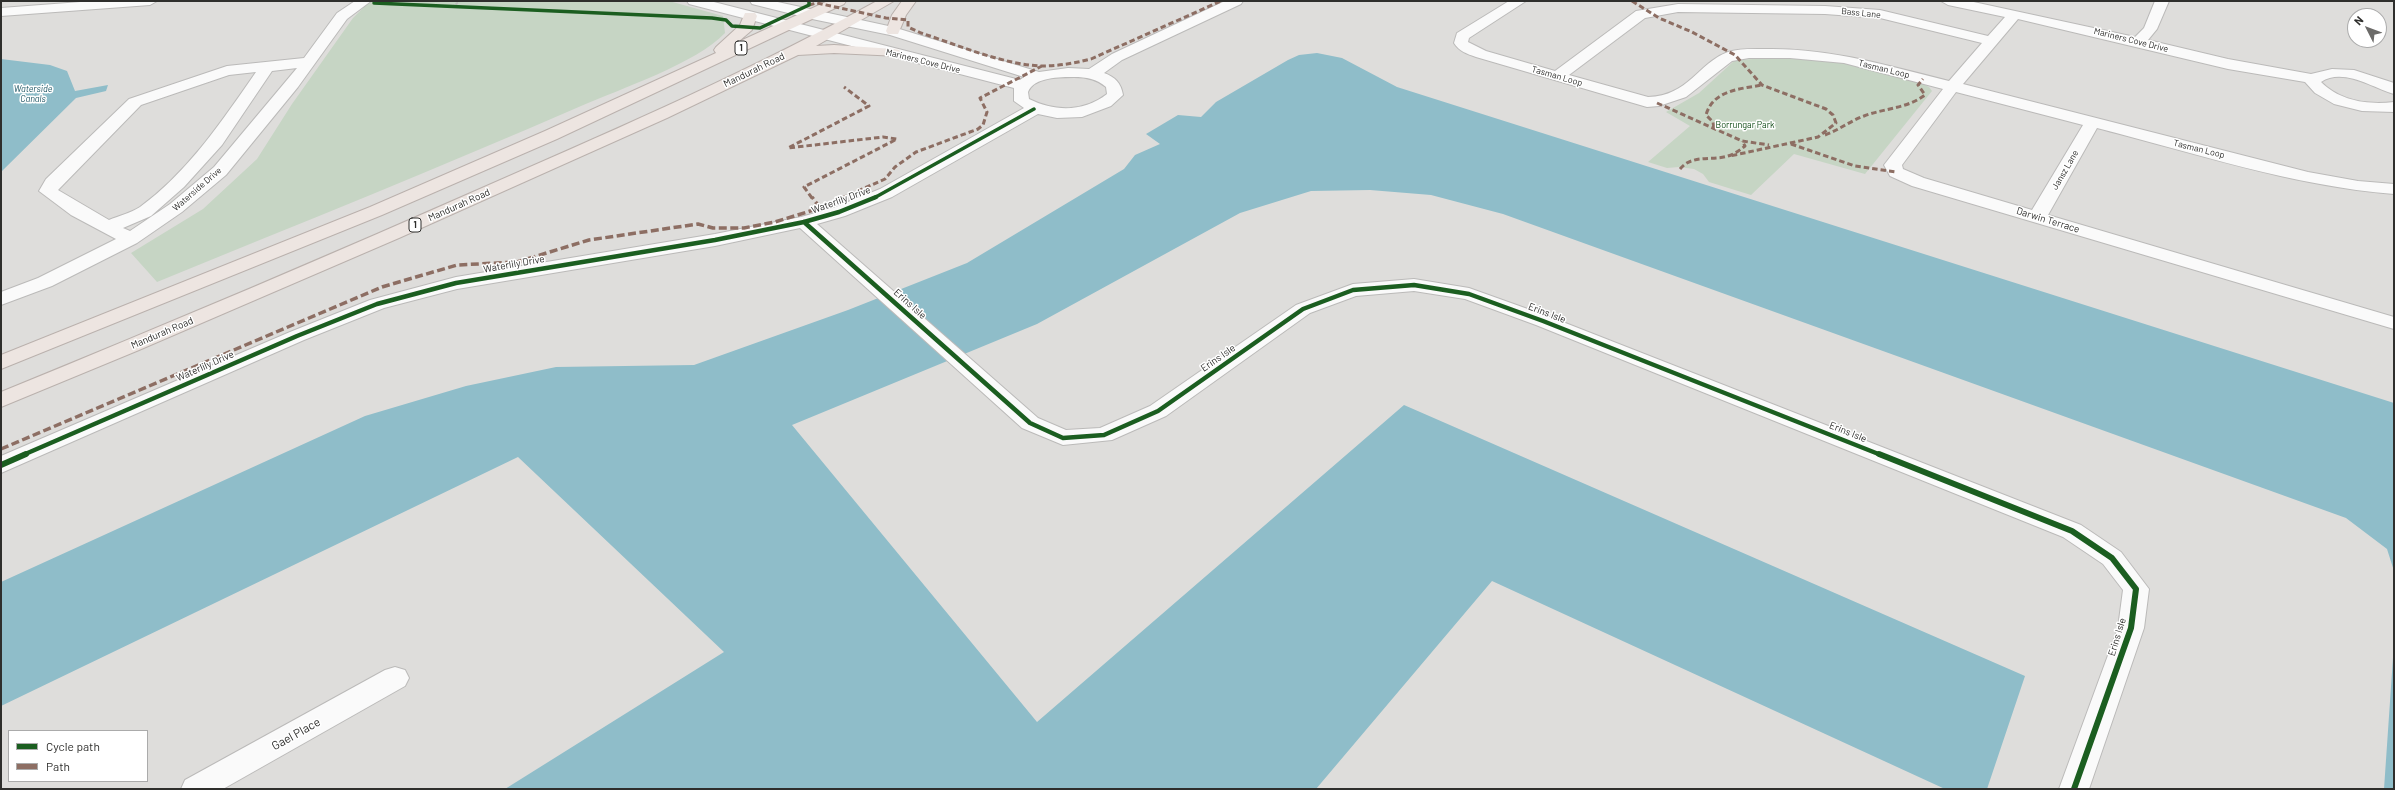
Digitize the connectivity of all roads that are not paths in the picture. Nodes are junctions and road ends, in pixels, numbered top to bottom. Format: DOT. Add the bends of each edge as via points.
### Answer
graph roads {
  1 [pos="66,1"];
  2 [pos="150,1"];
  3 [pos="364,1"];
  4 [pos="694,1"];
  5 [pos="757,1"];
  6 [pos="839,1"];
  7 [pos="888,1"];
  8 [pos="909,1"];
  9 [pos="1236,1"];
  10 [pos="1519,1"];
  11 [pos="1948,1"];
  12 [pos="2162,1"];
  13 [pos="1,6"];
  14 [pos="342,9"];
  15 [pos="1,12"];
  16 [pos="2015,14"];
  17 [pos="812,15"];
  18 [pos="750,16"];
  19 [pos="848,22"];
  20 [pos="789,26"];
  21 [pos="893,31"];
  22 [pos="823,36"];
  23 [pos="1992,41"];
  24 [pos="2138,42"];
  25 [pos="788,53"];
  26 [pos="894,53"];
  27 [pos="309,62"];
  28 [pos="268,66"];
  29 [pos="2394,69"];
  30 [pos="694,70"];
  31 [pos="1092,74"];
  32 [pos="1557,76"];
  33 [pos="1039,77"];
  34 [pos="2313,79"];
  35 [pos="1023,86"];
  36 [pos="1953,86"];
  37 [pos="2387,86"];
  38 [pos="2386,107"];
  39 [pos="1034,109"];
  40 [pos="2394,116"];
  41 [pos="2093,122"];
  42 [pos="2394,189"];
  43 [pos="2037,217"];
  44 [pos="804,222"];
  45 [pos="110,226"];
  46 [pos="130,240"];
  47 [pos="1,299"];
  48 [pos="2394,323"];
  49 [pos="1,363"];
  50 [pos="1,400"];
  51 [pos="1,465"];
  52 [pos="395,678"];
  53 [pos="196,789"];
  54 [pos="2074,789"];
  1 -- 13 [label="street"];
  2 -- 15 [label="street"];
  3 -- 14 [label="street, Waterside Drive"];
  4 -- 18 [label="street, Mariners Cove Drive"];
  5 -- 17 [label="street, Mariners Cove Drive"];
  6 -- 17 [label="highway, 1"];
  7 -- 19 [label="highway, Mandurah Road / 1"];
  8 -- 21 [label="highway" via="899,15"];
  9 -- 31 [label="street" via="1117,57"];
  10 -- 32 [label="street, Tasman Loop" via="1462,36 1461,43 1481,54"];
  11 -- 16 [label="street, Mariners Cove Drive"];
  12 -- 24 [label="street" via="2150,29"];
  14 -- 27 [label="street, Waterside Drive"];
  16 -- 23 [label="street, Darwin Terrace"];
  16 -- 24 [label="street, Mariners Cove Drive"];
  17 -- 19 [label="street, Mariners Cove Drive"];
  17 -- 20 [label="highway, 1"];
  18 -- 20 [label="street, Mariners Cove Drive"];
  18 -- 30 [label="highway" via="747,27 735,39"];
  19 -- 21 [label="street, Mariners Cove Drive"];
  19 -- 22 [label="highway, Mandurah Road / 1"];
  20 -- 22 [label="street, Mariners Cove Drive"];
  20 -- 30 [label="highway, 1"];
  21 -- 33 [label="street, Mariners Cove Drive"];
  22 -- 25 [label="highway, Mandurah Road / 1"];
  22 -- 26 [label="street, Mariners Cove Drive"];
  23 -- 32 [label="street, Bass Lane" via="1880,14 1825,10 1678,8 1641,14"];
  23 -- 36 [label="street, Darwin Terrace"];
  24 -- 34 [label="street, Mariners Cove Drive" via="2228,64"];
  25 -- 26 [label="highway" via="834,49"];
  25 -- 50 [label="highway, Mandurah Road / 1" via="580,151 286,282"];
  26 -- 35 [label="street, Mariners Cove Drive"];
  27 -- 28 [label="street"];
  27 -- 46 [label="street, Waterside Drive" via="220,171 176,208"];
  28 -- 45 [label="street" via="216,141 178,183 145,212"];
  28 -- 45 [label="street" via="227,71 134,102 52,183 48,191 69,206"];
  29 -- 37 [label="street" via="2382,77"];
  30 -- 49 [label="highway, 1" via="551,136 376,211"];
  31 -- 33 [label="street" via="1056,73"];
  31 -- 39 [label="street" via="1106,79 1114,86 1114,95 1106,103 1092,110 1072,113 1051,113"];
  32 -- 36 [label="street, Tasman Loop" via="1657,103 1681,94 1727,58 1735,55 1786,53 1844,59"];
  33 -- 35 [label="street"];
  34 -- 37 [label="street" via="2327,74 2339,74"];
  34 -- 38 [label="street" via="2317,88 2330,96 2350,102"];
  35 -- 39 [label="street" via="1020,92 1022,101"];
  36 -- 41 [label="street, Tasman Loop"];
  36 -- 43 [label="street, Darwin Terrace" via="1893,165 1896,172 1918,182"];
  38 -- 40 [label="street"];
  39 -- 44 [label="street, Waterlily Drive" via="886,193 839,212"];
  41 -- 42 [label="street, Tasman Loop" via="2308,177 2358,186"];
  41 -- 43 [label="street, Jansz Lane"];
  43 -- 48 [label="street, Darwin Terrace"];
  44 -- 51 [label="street, Waterlily Drive" via="715,240 456,283 377,304 297,336"];
  44 -- 54 [label="street, Erins Isle" via="1030,423 1063,438 1104,435 1158,411 1303,309 1353,290 1414,285 1469,294 1543,321 2072,531 2112,558 2136,589 2131,628"];
  45 -- 46 [label="street"];
  46 -- 47 [label="street, Waterside Drive" via="45,282"];
  52 -- 53 [label="street, Gael Place"];
}
